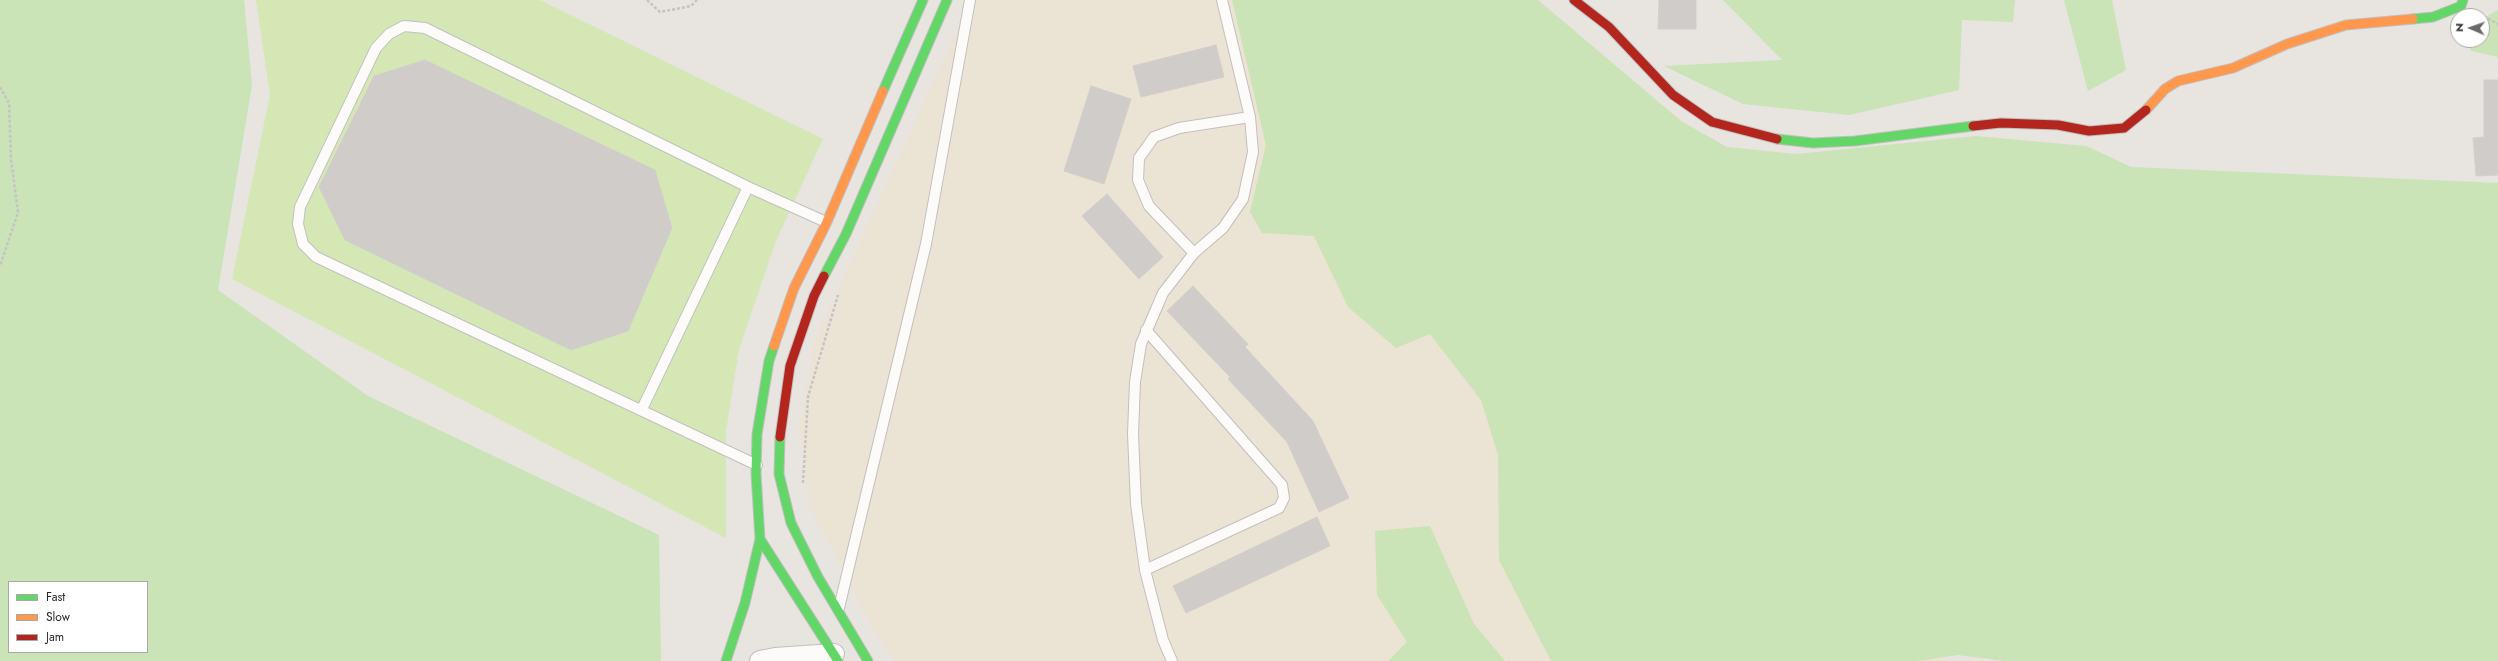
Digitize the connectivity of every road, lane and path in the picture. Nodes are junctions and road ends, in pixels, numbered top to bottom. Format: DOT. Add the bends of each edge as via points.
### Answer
graph roads {
  1 [pos="647,0"];
  2 [pos="697,0"];
  3 [pos="923,0"];
  4 [pos="947,0"];
  5 [pos="970,0"];
  6 [pos="1222,0"];
  7 [pos="1574,0"];
  8 [pos="2463,0"];
  9 [pos="0,88"];
  10 [pos="1250,117"];
  11 [pos="748,187"];
  12 [pos="845,208"];
  13 [pos="826,222"];
  14 [pos="1194,253"];
  15 [pos="0,266"];
  16 [pos="839,292"];
  17 [pos="1146,330"];
  18 [pos="642,409"];
  19 [pos="757,465"];
  20 [pos="802,488"];
  21 [pos="760,539"];
  22 [pos="1145,570"];
  23 [pos="838,611"];
  24 [pos="836,658"];
  25 [pos="726,661"];
  26 [pos="760,661"];
  27 [pos="868,661"];
  28 [pos="1172,661"];
  1 -- 2 [label="path" via="660,12 691,6"];
  3 -- 12 [label="main road"];
  4 -- 12 [label="main road"];
  5 -- 23 [label="lane" via="926,244"];
  6 -- 10 [label="lane"];
  7 -- 8 [label="main road" via="1609,27 1673,95 1712,122 1764,137 1812,143 1855,141 2001,123 2058,125 2088,131 2124,128 2139,118 2165,89 2178,81 2233,68 2287,44 2346,25 2433,17 2461,6"];
  9 -- 15 [label="path" via="9,103 11,159 18,212"];
  10 -- 14 [label="lane" via="1253,152 1243,199 1223,228"];
  10 -- 14 [label="lane" via="1179,128 1154,137 1139,158 1138,180 1149,206"];
  11 -- 13 [label="lane"];
  11 -- 18 [label="lane"];
  11 -- 18 [label="lane" via="425,28 404,26 389,34 376,48 300,207 298,224 303,244 316,257"];
  12 -- 13 [label="main road"];
  12 -- 23 [label="main road" via="790,366 780,436 779,474 792,523"];
  13 -- 19 [label="main road" via="794,288 768,361 757,434"];
  14 -- 17 [label="lane" via="1163,293"];
  16 -- 20 [label="path" via="808,397"];
  17 -- 22 [label="lane" via="1135,382 1133,434 1136,504"];
  17 -- 22 [label="lane" via="1282,485 1284,498 1279,508"];
  18 -- 19 [label="lane"];
  19 -- 21 [label="main road"];
  21 -- 24 [label="main road"];
  21 -- 25 [label="main road" via="745,603"];
  22 -- 28 [label="lane" via="1163,640"];
  23 -- 27 [label="main road"];
  24 -- 26 [label="street" via="775,658"];
}
